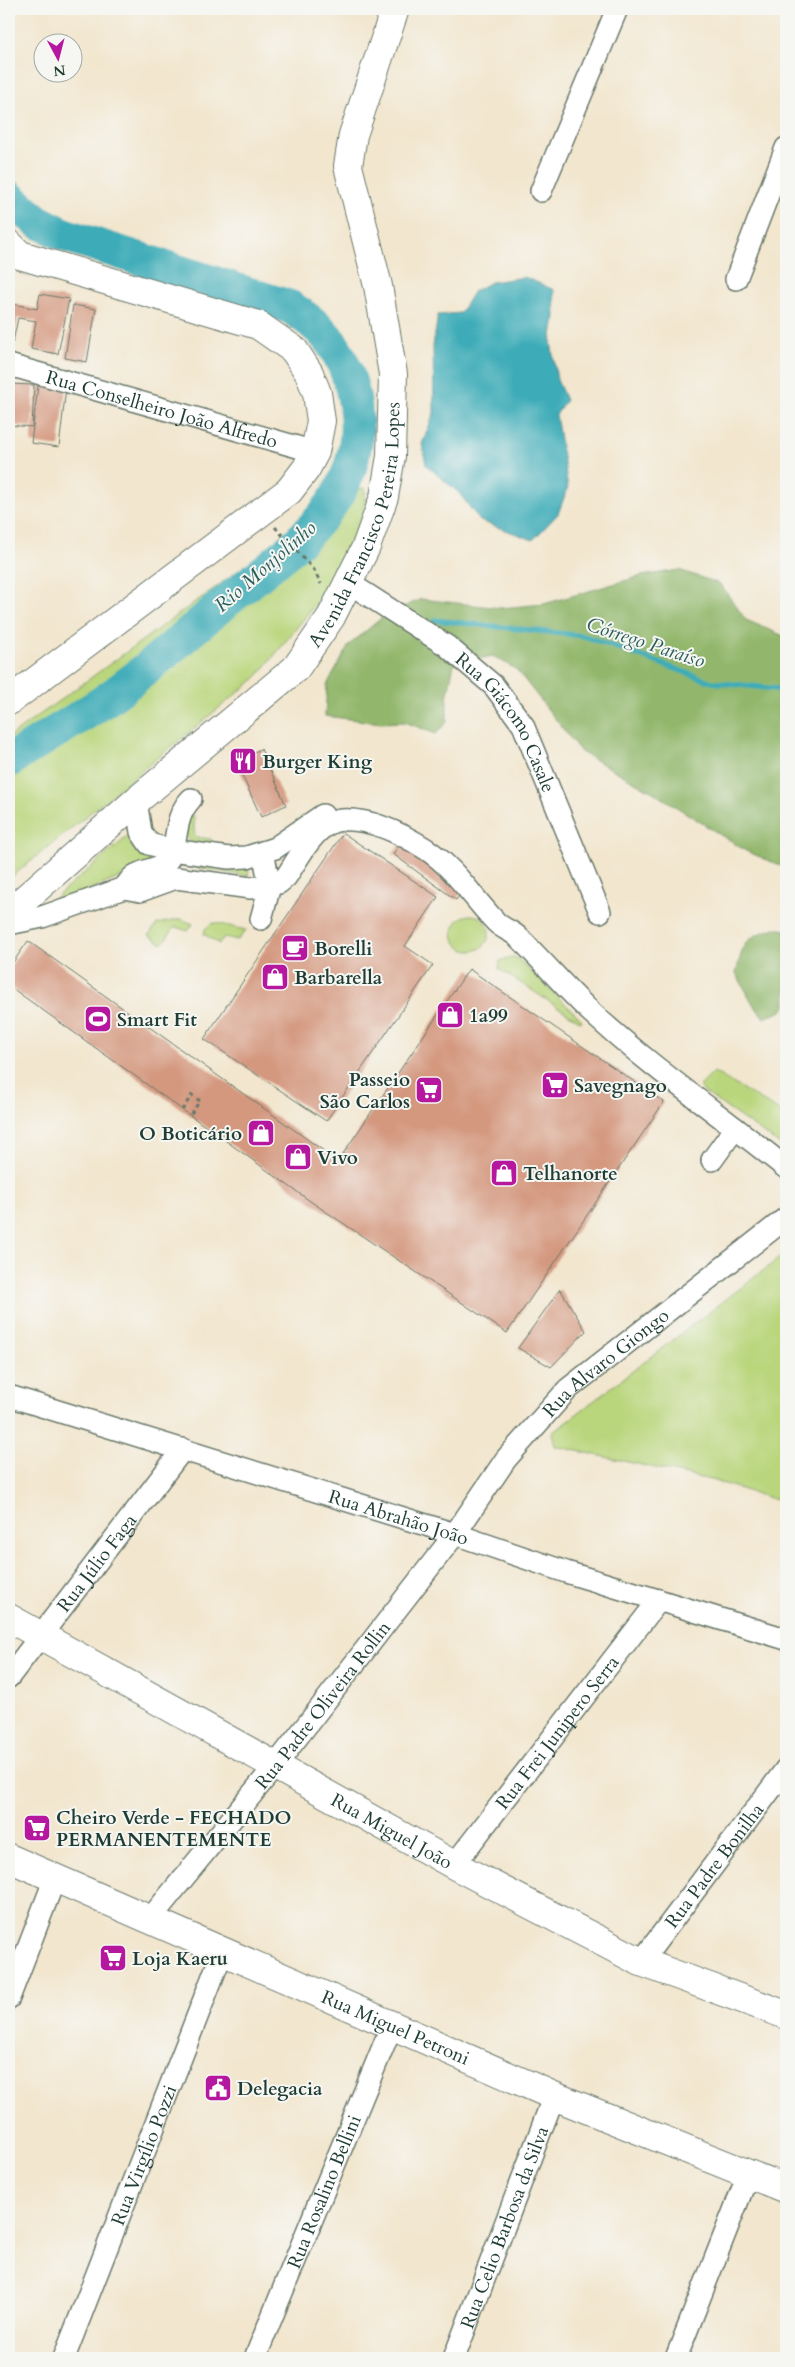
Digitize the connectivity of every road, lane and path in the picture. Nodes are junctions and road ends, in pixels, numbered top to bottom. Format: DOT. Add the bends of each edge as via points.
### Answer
graph roads {
  1 [pos="395,9"];
  2 [pos="617,9"];
  3 [pos="786,148"];
  4 [pos="541,191"];
  5 [pos="9,244"];
  6 [pos="736,279"];
  7 [pos="9,366"];
  8 [pos="315,452"];
  9 [pos="274,526"];
  10 [pos="314,570"];
  11 [pos="349,583"];
  12 [pos="9,700"];
  13 [pos="191,799"];
  14 [pos="136,801"];
  15 [pos="353,820"];
  16 [pos="396,849"];
  17 [pos="172,850"];
  18 [pos="263,852"];
  19 [pos="270,886"];
  20 [pos="124,888"];
  21 [pos="600,912"];
  22 [pos="9,913"];
  23 [pos="261,919"];
  24 [pos="9,924"];
  25 [pos="516,936"];
  26 [pos="182,1110"];
  27 [pos="190,1115"];
  28 [pos="735,1128"];
  29 [pos="712,1160"];
  30 [pos="786,1168"];
  31 [pos="786,1218"];
  32 [pos="9,1396"];
  33 [pos="183,1449"];
  34 [pos="454,1534"];
  35 [pos="659,1600"];
  36 [pos="9,1618"];
  37 [pos="42,1636"];
  38 [pos="786,1639"];
  39 [pos="9,1677"];
  40 [pos="275,1766"];
  41 [pos="786,1769"];
  42 [pos="9,1858"];
  43 [pos="454,1865"];
  44 [pos="55,1878"];
  45 [pos="150,1919"];
  46 [pos="222,1953"];
  47 [pos="641,1962"];
  48 [pos="9,1998"];
  49 [pos="786,2015"];
  50 [pos="392,2025"];
  51 [pos="554,2096"];
  52 [pos="748,2175"];
  53 [pos="786,2189"];
  54 [pos="64,2358"];
  55 [pos="255,2358"];
  56 [pos="454,2358"];
  57 [pos="676,2358"];
  1 -- 11 [label="main road, Avenida Francisco Pereira Lopes" via="353,135 348,166 378,286 393,374 391,456 384,496"];
  2 -- 4 [label="street"];
  3 -- 6 [label="street"];
  5 -- 8 [label="main road" via="20,255 258,325 283,341 294,350 309,372 317,393 321,421"];
  7 -- 8 [label="street, Rua Conselheiro João Alfredo"];
  8 -- 12 [label="main road" via="289,491"];
  9 -- 10 [label="path"];
  11 -- 14 [label="main road, Avenida Francisco Pereira Lopes" via="296,668"];
  11 -- 21 [label="street, Rua Giácomo Casale" via="448,646 494,686 524,724"];
  13 -- 17 [label="street" via="177,822"];
  14 -- 17 [label="street" via="141,832 150,844"];
  14 -- 22 [label="main road, Avenida Francisco Pereira Lopes"];
  15 -- 16 [label="street"];
  15 -- 19 [label="street" via="340,820 317,832 286,877"];
  15 -- 25 [label="street" via="391,830 428,850 459,876 498,924"];
  17 -- 18 [label="street" via="228,858"];
  17 -- 20 [label="street" via="166,862 134,877"];
  18 -- 19 [label="street"];
  18 -- 25 [label="street" via="275,848 323,815 342,809 380,815 439,844 469,870 506,914"];
  19 -- 20 [label="street" via="251,888 176,878 140,891"];
  19 -- 23 [label="street"];
  20 -- 24 [label="street" via="42,917"];
  25 -- 28 [label="street" via="592,1013"];
  26 -- 27 [label="path" via="192,1095 200,1101"];
  28 -- 29 [label="street"];
  28 -- 30 [label="street"];
  31 -- 34 [label="street, Rua Alvaro Giongo" via="568,1389 506,1459"];
  32 -- 33 [label="street, Rua Abrahão João"];
  33 -- 34 [label="street, Rua Abrahão João"];
  33 -- 37 [label="street, Rua Júlio Faga"];
  34 -- 35 [label="street, Rua Abrahão João"];
  34 -- 40 [label="street, Rua Padre Oliveira Rollin"];
  35 -- 38 [label="street, Rua Abrahão João"];
  35 -- 43 [label="street, Rua Frei Junipero Serra"];
  36 -- 37 [label="main road, Rua Miguel João"];
  37 -- 39 [label="street, Rua Júlio Faga"];
  37 -- 40 [label="main road, Rua Miguel João"];
  40 -- 43 [label="main road, Rua Miguel João"];
  40 -- 45 [label="street, Rua Padre Oliveira Rollin"];
  41 -- 47 [label="street, Rua Padre Bonilha"];
  42 -- 44 [label="main road, Rua Miguel Petroni"];
  43 -- 47 [label="main road, Rua Miguel João"];
  44 -- 45 [label="main road, Rua Miguel Petroni"];
  44 -- 48 [label="street"];
  45 -- 46 [label="main road, Rua Miguel Petroni"];
  46 -- 50 [label="main road, Rua Miguel Petroni"];
  46 -- 54 [label="street, Rua Virgílio Pozzi"];
  47 -- 49 [label="main road, Rua Miguel João"];
  50 -- 51 [label="main road, Rua Miguel Petroni"];
  50 -- 55 [label="street, Rua Rosalino Bellini"];
  51 -- 52 [label="main road, Rua Miguel Petroni"];
  51 -- 56 [label="street, Rua Celio Barbosa da Silva"];
  52 -- 53 [label="main road, Rua Miguel Petroni"];
  52 -- 57 [label="street"];
}
